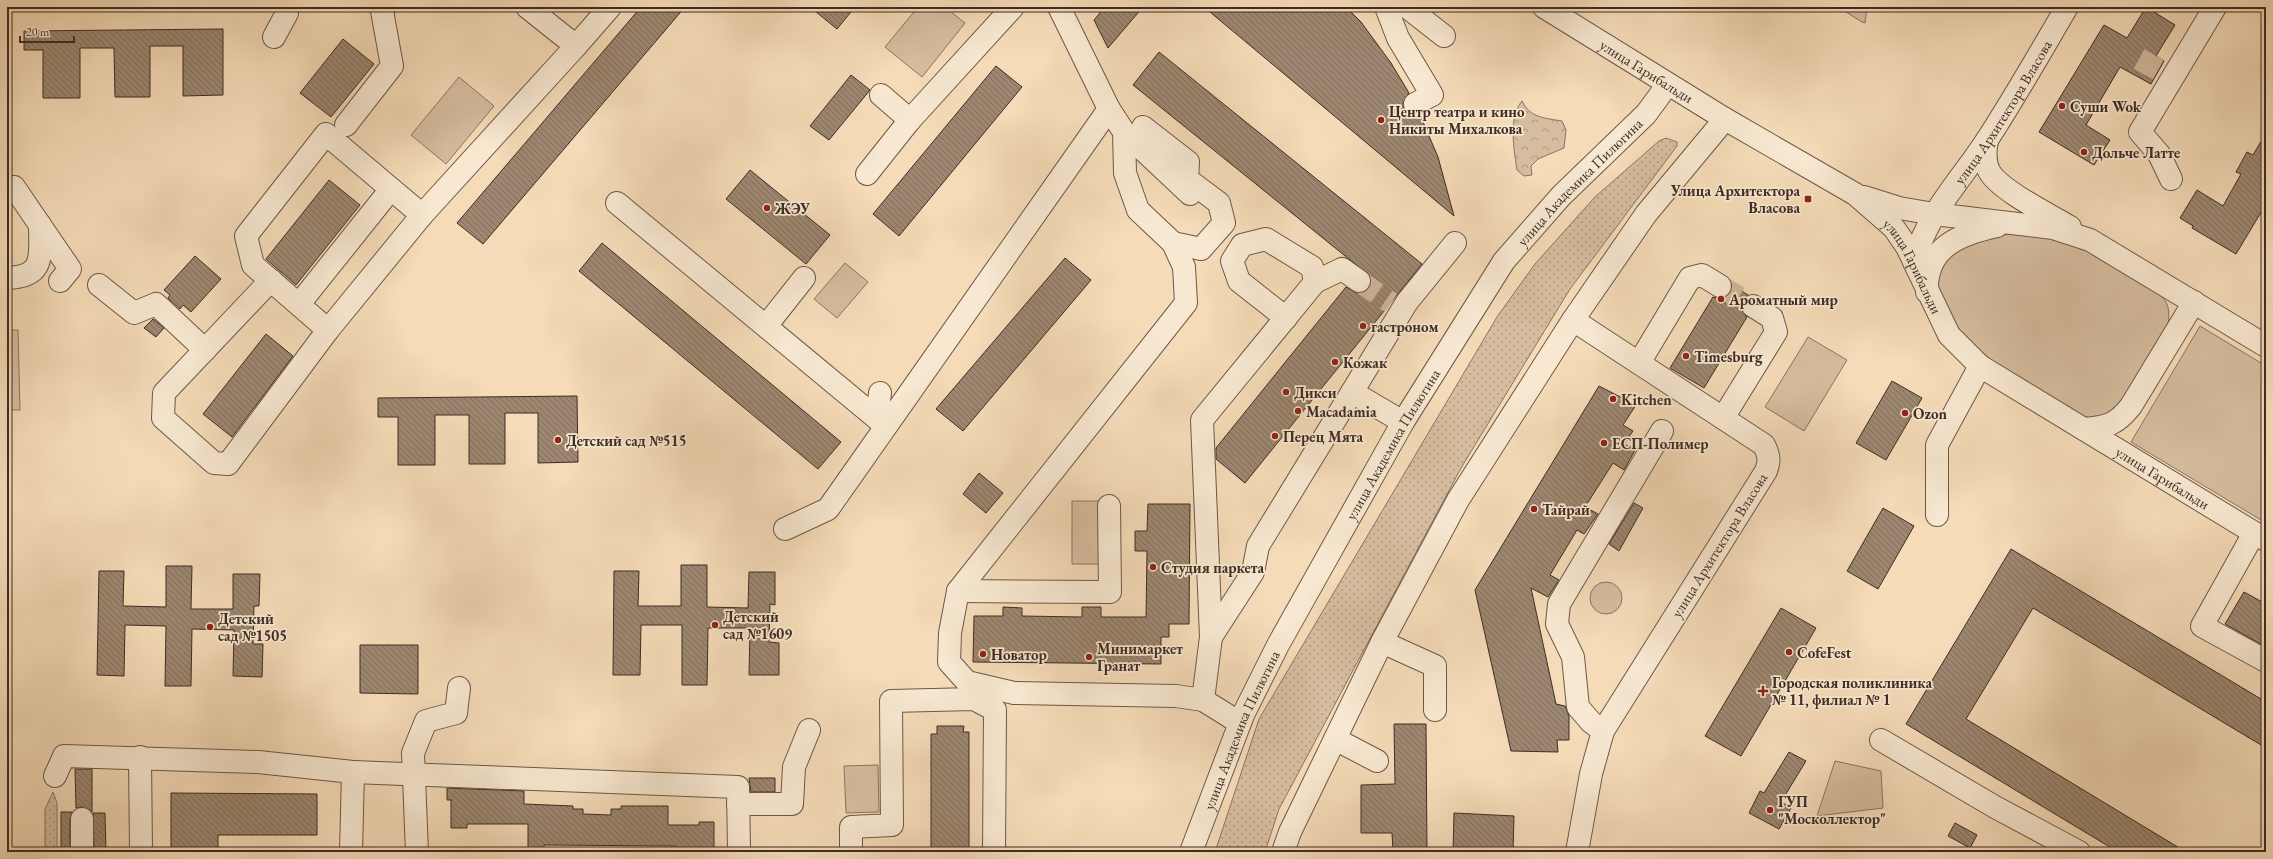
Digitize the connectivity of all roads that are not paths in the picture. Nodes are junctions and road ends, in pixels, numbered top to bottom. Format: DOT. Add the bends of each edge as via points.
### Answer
graph roads {
  1 [pos="287,7"];
  2 [pos="386,7"];
  3 [pos="527,7"];
  4 [pos="610,7"];
  5 [pos="1013,7"];
  6 [pos="1059,7"];
  7 [pos="1386,7"];
  8 [pos="1406,7"];
  9 [pos="1544,7"];
  10 [pos="2068,7"];
  11 [pos="2210,9"];
  12 [pos="1444,36"];
  13 [pos="274,37"];
  14 [pos="576,46"];
  15 [pos="1668,84"];
  16 [pos="882,102"];
  17 [pos="1415,104"];
  18 [pos="1109,108"];
  19 [pos="1725,119"];
  20 [pos="910,120"];
  21 [pos="346,125"];
  22 [pos="1134,130"];
  23 [pos="1986,140"];
  24 [pos="867,174"];
  25 [pos="2171,179"];
  26 [pos="7,188"];
  27 [pos="392,189"];
  28 [pos="1190,194"];
  29 [pos="1855,194"];
  30 [pos="617,203"];
  31 [pos="1934,214"];
  32 [pos="422,215"];
  33 [pos="2008,224"];
  34 [pos="40,225"];
  35 [pos="2090,240"];
  36 [pos="1173,242"];
  37 [pos="1455,243"];
  38 [pos="1914,262"];
  39 [pos="7,278"];
  40 [pos="804,278"];
  41 [pos="270,280"];
  42 [pos="60,281"];
  43 [pos="1359,281"];
  44 [pos="1315,282"];
  45 [pos="99,285"];
  46 [pos="1720,286"];
  47 [pos="1928,292"];
  48 [pos="2194,302"];
  49 [pos="299,304"];
  50 [pos="1753,306"];
  51 [pos="1286,318"];
  52 [pos="1573,320"];
  53 [pos="766,326"];
  54 [pos="328,330"];
  55 [pos="2266,346"];
  56 [pos="205,350"];
  57 [pos="1639,363"];
  58 [pos="1980,366"];
  59 [pos="1352,392"];
  60 [pos="880,393"];
  61 [pos="1724,418"];
  62 [pos="1202,420"];
  63 [pos="881,422"];
  64 [pos="1403,422"];
  65 [pos="2084,429"];
  66 [pos="1662,431"];
  67 [pos="1185,436"];
  68 [pos="1109,506"];
  69 [pos="1937,515"];
  70 [pos="785,529"];
  71 [pos="2260,537"];
  72 [pos="958,591"];
  73 [pos="1211,637"];
  74 [pos="1382,642"];
  75 [pos="2266,661"];
  76 [pos="459,688"];
  77 [pos="1203,700"];
  78 [pos="1435,710"];
  79 [pos="1240,723"];
  80 [pos="809,730"];
  81 [pos="1603,731"];
  82 [pos="1335,739"];
  83 [pos="1881,740"];
  84 [pos="140,757"];
  85 [pos="1377,761"];
  86 [pos="353,772"];
  87 [pos="414,774"];
  88 [pos="55,776"];
  89 [pos="738,804"];
  90 [pos="82,819"];
  91 [pos="82,852"];
  92 [pos="141,852"];
  93 [pos="351,852"];
  94 [pos="417,852"];
  95 [pos="739,852"];
  96 [pos="850,852"];
  97 [pos="994,852"];
  98 [pos="1191,852"];
  99 [pos="1282,852"];
  100 [pos="1577,852"];
  101 [pos="2079,852"];
  1 -- 13 [label="street" via="287,13"];
  2 -- 21 [label="street" via="382,11 392,66"];
  3 -- 14 [label="street"];
  4 -- 14 [label="street"];
  5 -- 20 [label="street"];
  6 -- 18 [label="street"];
  7 -- 17 [label="street" via="1398,38 1432,95"];
  8 -- 12 [label="street"];
  9 -- 15 [label="street, улица Гарибальди"];
  10 -- 23 [label="street, улица Архитектора Власова"];
  11 -- 25 [label="street" via="2166,74 2140,132 2159,154"];
  14 -- 32 [label="street"];
  15 -- 19 [label="street, улица Гарибальди"];
  15 -- 64 [label="street, улица Академика Пилюгина" via="1646,114 1560,196 1504,261"];
  16 -- 20 [label="street"];
  18 -- 22 [label="street"];
  18 -- 63 [label="street"];
  19 -- 29 [label="street, улица Гарибальди"];
  19 -- 52 [label="street" via="1646,214"];
  20 -- 24 [label="street"];
  22 -- 28 [label="street"];
  22 -- 36 [label="street" via="1125,173 1138,210"];
  22 -- 36 [label="street" via="1188,162 1188,179 1219,203 1224,223 1201,249"];
  23 -- 31 [label="street, улица Архитектора Власова"];
  23 -- 35 [label="street" via="1986,161 1993,178 2003,187"];
  26 -- 34 [label="street" via="14,187"];
  27 -- 32 [label="street"];
  27 -- 41 [label="street" via="326,134 246,236 253,265"];
  27 -- 49 [label="street"];
  29 -- 31 [label="street" via="1899,208"];
  29 -- 38 [label="street, улица Гарибальди" via="1894,228"];
  30 -- 53 [label="street"];
  31 -- 33 [label="street"];
  31 -- 38 [label="street, улица Архитектора Власова" via="1918,247"];
  32 -- 54 [label="street"];
  33 -- 35 [label="street" via="2053,228"];
  33 -- 47 [label="street" via="1982,229 1950,243 1930,263"];
  34 -- 39 [label="street" via="40,262 32,272 18,278"];
  34 -- 42 [label="street" via="70,269"];
  35 -- 48 [label="street"];
  36 -- 72 [label="street" via="1184,267 1186,303"];
  37 -- 59 [label="street" via="1396,307"];
  38 -- 47 [label="street, улица Гарибальди"];
  40 -- 53 [label="street"];
  41 -- 49 [label="street"];
  41 -- 56 [label="street"];
  43 -- 44 [label="street" via="1342,269"];
  44 -- 51 [label="street"];
  44 -- 51 [label="street" via="1312,267 1266,239 1242,245 1232,261 1239,281"];
  45 -- 56 [label="street" via="134,313 156,304"];
  46 -- 57 [label="street" via="1702,275 1690,278"];
  47 -- 58 [label="street, улица Гарибальди" via="1949,335"];
  48 -- 55 [label="street"];
  48 -- 65 [label="street" via="2121,419 2105,427"];
  49 -- 54 [label="street"];
  50 -- 61 [label="street" via="1772,318 1776,332"];
  51 -- 62 [label="street"];
  52 -- 57 [label="street, улица Архитектора Власова"];
  52 -- 74 [label="street" via="1458,500"];
  53 -- 63 [label="street"];
  54 -- 56 [label="street" via="228,464 214,463 163,418 164,393"];
  57 -- 61 [label="street, улица Архитектора Власова"];
  58 -- 65 [label="street, улица Гарибальди"];
  58 -- 69 [label="street" via="1937,445"];
  59 -- 64 [label="street"];
  59 -- 73 [label="street" via="1258,546 1253,572"];
  60 -- 63 [label="street"];
  61 -- 81 [label="street, улица Архитектора Власова" via="1764,445 1769,463 1766,471"];
  62 -- 67 [label="street"];
  62 -- 73 [label="street"];
  63 -- 70 [label="street" via="828,508"];
  64 -- 79 [label="street, улица Академика Пилюгина" via="1278,645"];
  65 -- 71 [label="street, улица Гарибальди"];
  66 -- 81 [label="street" via="1559,604 1557,624 1573,657 1578,707"];
  68 -- 72 [label="street" via="1110,592"];
  71 -- 75 [label="street" via="2202,626"];
  72 -- 77 [label="street" via="950,633 949,662 967,682 1014,693 1176,696"];
  73 -- 77 [label="street"];
  74 -- 78 [label="street" via="1435,666"];
  74 -- 82 [label="street"];
  76 -- 87 [label="street" via="456,713 426,721 413,753"];
  77 -- 79 [label="street"];
  79 -- 98 [label="street, улица Академика Пилюгина"];
  80 -- 89 [label="street" via="794,767 792,804"];
  81 -- 100 [label="street, улица Архитектора Власова" via="1591,774"];
  82 -- 85 [label="street"];
  82 -- 99 [label="street"];
  83 -- 101 [label="street" via="1995,807"];
  84 -- 86 [label="street" via="258,762"];
  84 -- 88 [label="street" via="64,756"];
  84 -- 92 [label="street"];
  86 -- 87 [label="street"];
  86 -- 93 [label="street"];
  87 -- 89 [label="street" via="738,787"];
  87 -- 94 [label="street"];
  89 -- 95 [label="street"];
  90 -- 91 [label="street"];
  96 -- 97 [label="street" via="851,827 892,825 891,701 974,699 995,710"];
}
